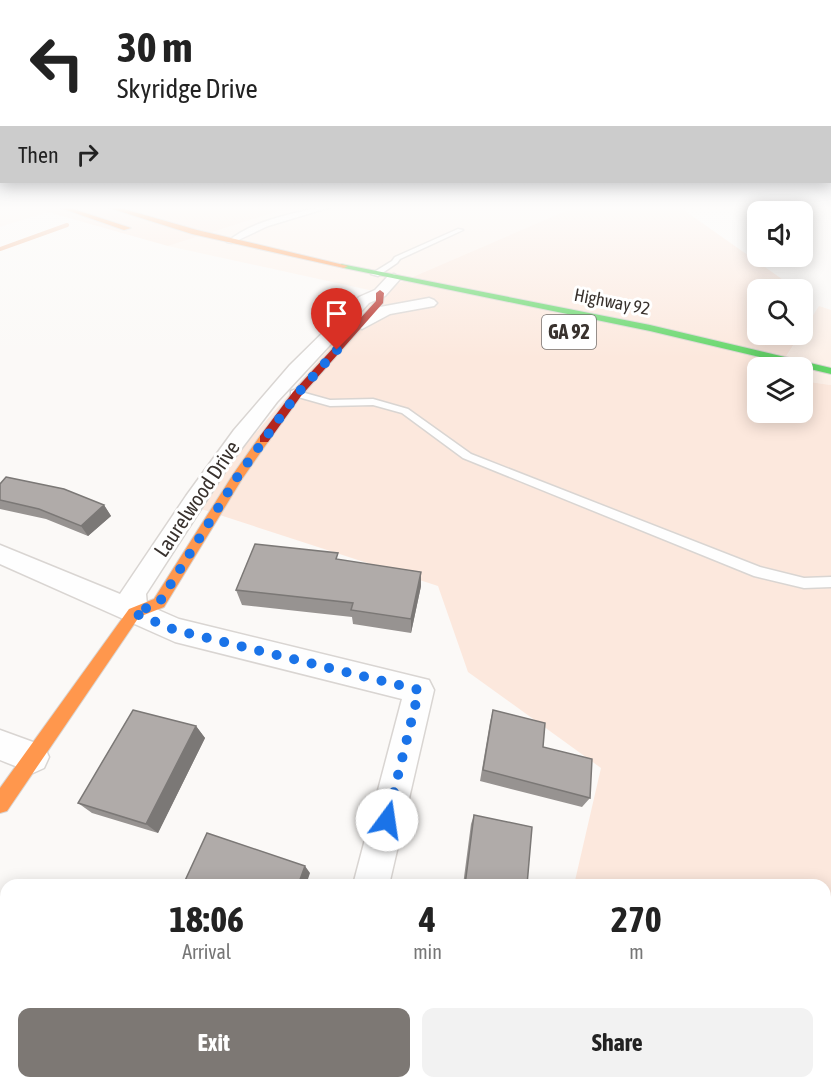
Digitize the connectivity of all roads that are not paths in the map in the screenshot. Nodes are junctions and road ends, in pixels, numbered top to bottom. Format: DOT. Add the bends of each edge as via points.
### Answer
graph roads {
  1 [pos="256,257"];
  2 [pos="400,257"];
  3 [pos="394,278"];
  4 [pos="377,284"];
  5 [pos="358,287"];
  6 [pos="435,304"];
  7 [pos="362,324"];
  8 [pos="831,371"];
  9 [pos="287,392"];
  10 [pos="0,554"];
  11 [pos="831,582"];
  12 [pos="134,613"];
  13 [pos="0,745"];
  14 [pos="33,757"];
  15 [pos="0,804"];
  16 [pos="372,879"];
  1 -- 4 [label="main road"];
  2 -- 4 [label="lane"];
  3 -- 4 [label="street, Laurelwood Drive"];
  3 -- 8 [label="main road, Highway 92 / GA 92" via="717,342"];
  4 -- 5 [label="main road"];
  4 -- 6 [label="main road"];
  4 -- 7 [label="main road, Laurelwood Drive" via="380,301"];
  4 -- 9 [label="street, Laurelwood Drive"];
  6 -- 7 [label="street, Laurelwood Drive" via="386,310"];
  7 -- 9 [label="main road, Laurelwood Drive"];
  9 -- 11 [label="lane" via="330,403 373,402 405,411 467,456 488,465 758,572 804,583"];
  9 -- 12 [label="street, Laurelwood Drive" via="237,440 133,593"];
  10 -- 12 [label="street"];
  12 -- 14 [label="main road, Laurelwood Drive"];
  12 -- 16 [label="street" via="175,630 419,690"];
  13 -- 14 [label="street"];
  14 -- 15 [label="main road, Laurelwood Drive"];
}
